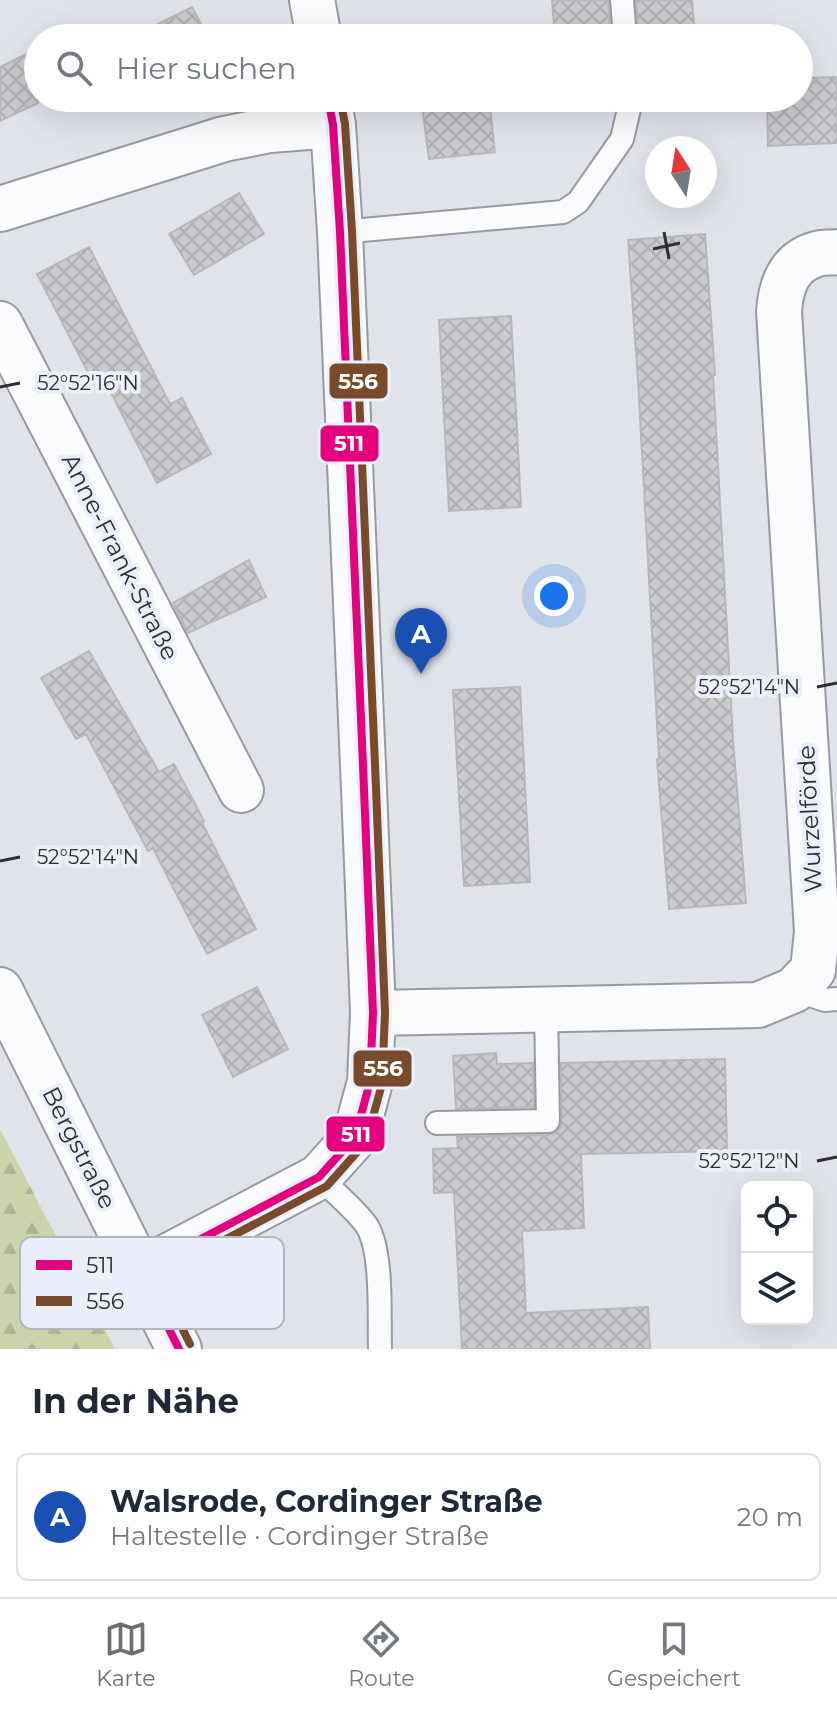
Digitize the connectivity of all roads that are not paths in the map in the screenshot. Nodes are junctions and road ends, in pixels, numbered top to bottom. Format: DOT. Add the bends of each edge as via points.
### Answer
graph roads {
  1 [pos="312,0"];
  2 [pos="622,0"];
  3 [pos="316,24"];
  4 [pos="624,24"];
  5 [pos="328,112"];
  6 [pos="331,112"];
  7 [pos="628,112"];
  8 [pos="0,209"];
  9 [pos="340,232"];
  10 [pos="837,252"];
  11 [pos="0,324"];
  12 [pos="241,790"];
  13 [pos="0,990"];
  14 [pos="794,990"];
  15 [pos="837,999"];
  16 [pos="546,1009"];
  17 [pos="373,1013"];
  18 [pos="437,1123"];
  19 [pos="319,1177"];
  20 [pos="123,1237"];
  21 [pos="205,1237"];
  22 [pos="169,1329"];
  23 [pos="179,1349"];
  24 [pos="380,1349"];
  1 -- 3 [label="street"];
  2 -- 4 [label="lane"];
  5 -- 8 [label="street"];
  6 -- 9 [label="street"];
  7 -- 9 [label="lane" via="622,139 578,202 563,212"];
  9 -- 17 [label="street"];
  10 -- 14 [label="street, Wurzelförde" via="816,254 795,266 781,288 779,311 817,932 813,970"];
  11 -- 12 [label="street, Anne-Frank-Straße"];
  13 -- 20 [label="street, Bergstraße"];
  14 -- 15 [label="lane"];
  14 -- 16 [label="street" via="758,1005"];
  16 -- 17 [label="street"];
  16 -- 18 [label="lane" via="548,1121"];
  17 -- 19 [label="street" via="370,1082 355,1137"];
  19 -- 21 [label="street"];
  19 -- 24 [label="lane" via="366,1224 373,1239"];
  22 -- 23 [label="street, Bergstraße"];
}
